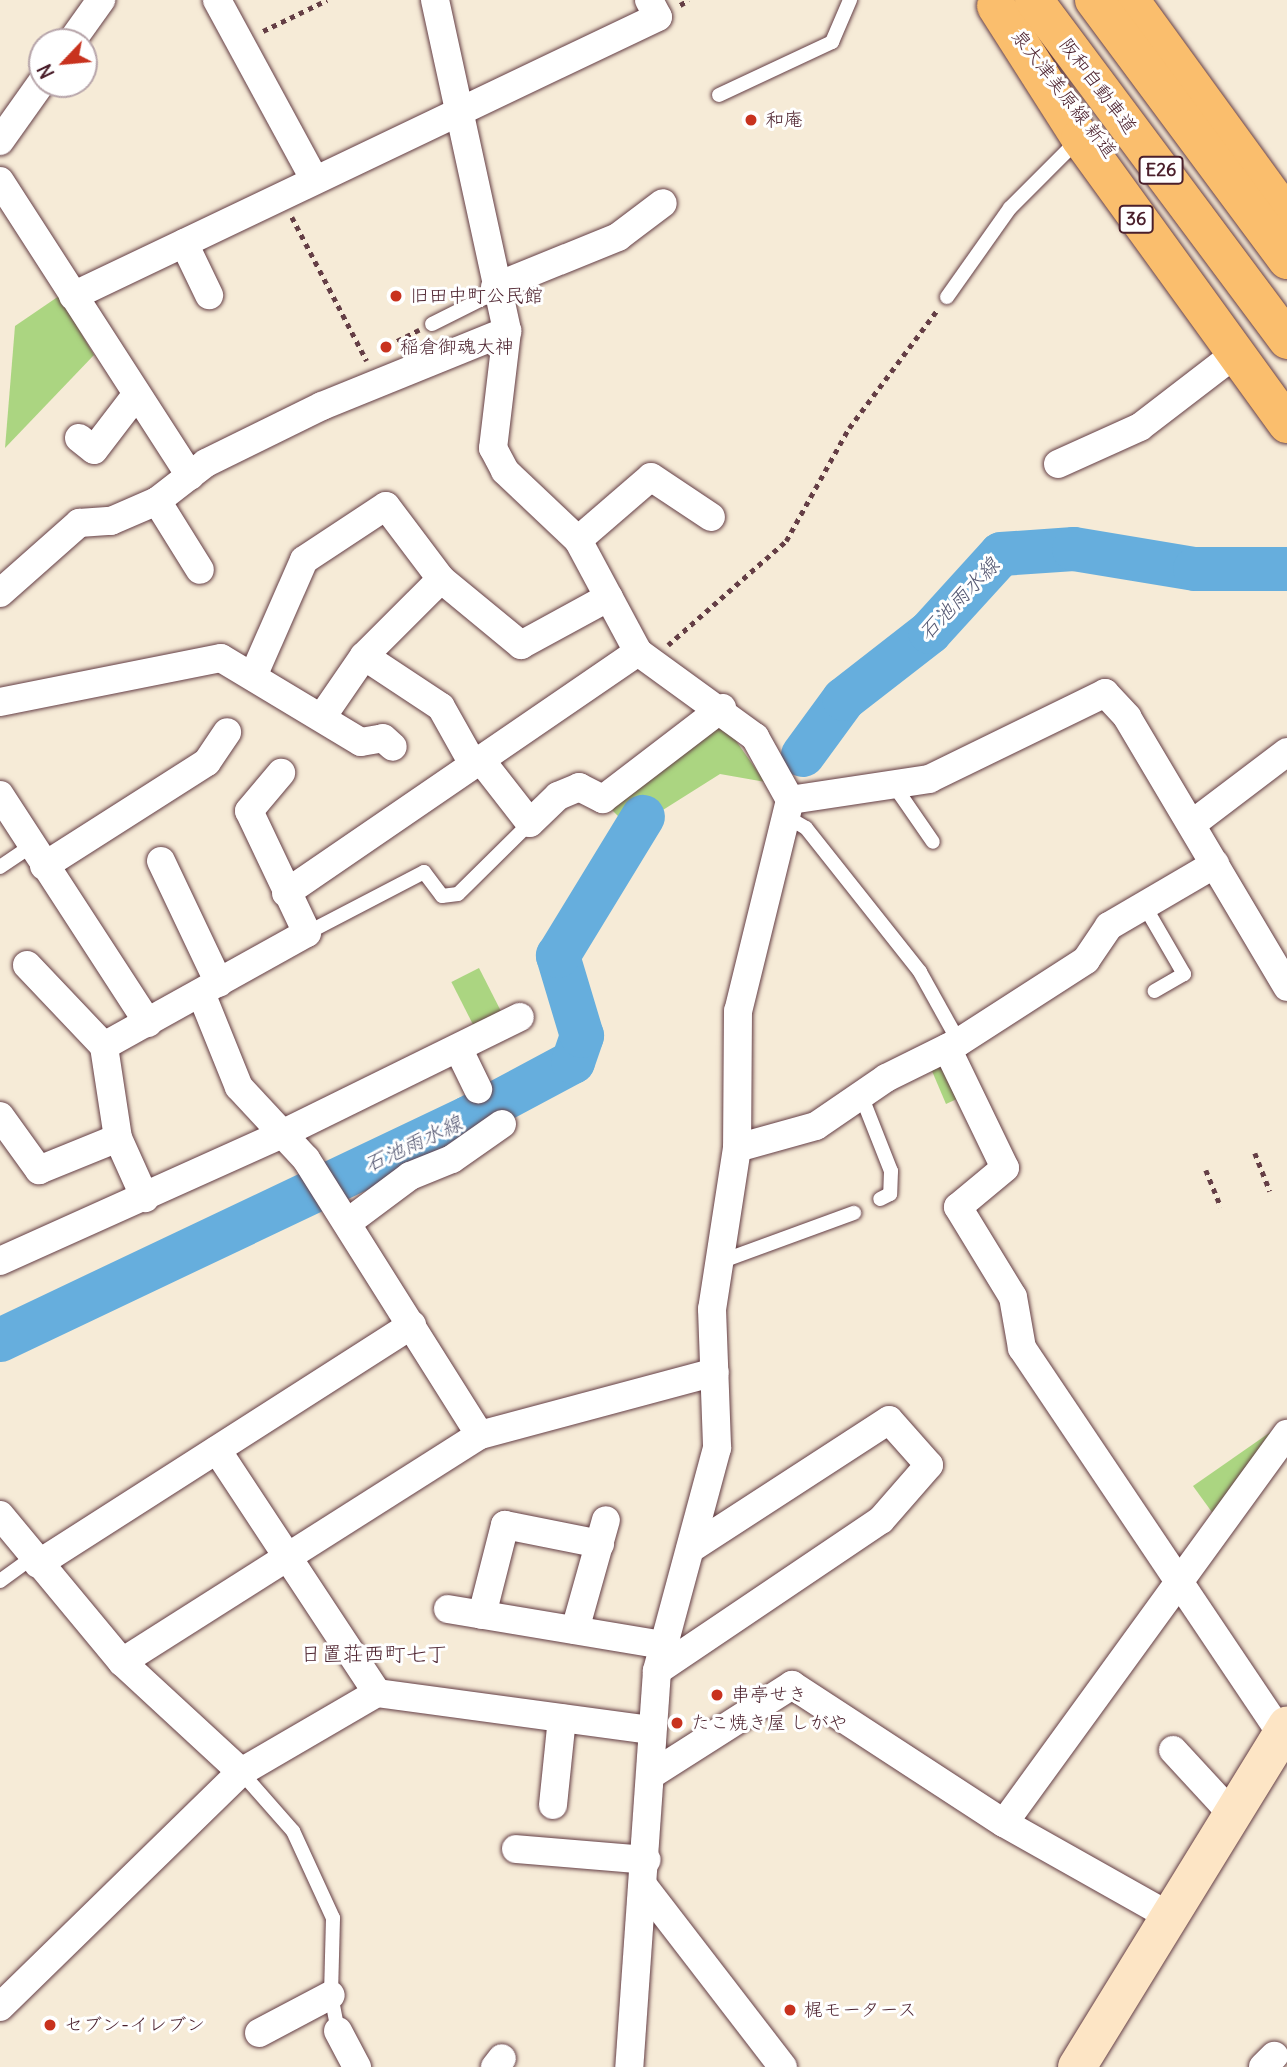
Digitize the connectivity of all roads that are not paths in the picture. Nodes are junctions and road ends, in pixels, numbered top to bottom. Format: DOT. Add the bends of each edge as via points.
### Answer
graph roads {
  1 [pos="101,0"];
  2 [pos="216,0"];
  3 [pos="435,0"];
  4 [pos="649,0"];
  5 [pos="850,0"];
  6 [pos="1034,0"];
  7 [pos="1094,0"];
  8 [pos="1130,0"];
  9 [pos="1146,0"];
  10 [pos="994,3"];
  11 [pos="81,28"];
  12 [pos="719,95"];
  13 [pos="31,98"];
  14 [pos="460,108"];
  15 [pos="1080,138"];
  16 [pos="0,141"];
  17 [pos="1287,176"];
  18 [pos="314,179"];
  19 [pos="0,181"];
  20 [pos="663,203"];
  21 [pos="1287,216"];
  22 [pos="184,243"];
  23 [pos="1287,260"];
  24 [pos="496,289"];
  25 [pos="209,295"];
  26 [pos="73,296"];
  27 [pos="947,297"];
  28 [pos="432,324"];
  29 [pos="507,331"];
  30 [pos="1287,340"];
  31 [pos="1235,354"];
  32 [pos="1287,389"];
  33 [pos="136,396"];
  34 [pos="1287,424"];
  35 [pos="79,438"];
  36 [pos="1058,464"];
  37 [pos="190,476"];
  38 [pos="157,501"];
  39 [pos="711,517"];
  40 [pos="578,540"];
  41 [pos="200,570"];
  42 [pos="441,579"];
  43 [pos="0,593"];
  44 [pos="609,597"];
  45 [pos="643,655"];
  46 [pos="364,656"];
  47 [pos="254,674"];
  48 [pos="0,702"];
  49 [pos="722,708"];
  50 [pos="322,717"];
  51 [pos="227,732"];
  52 [pos="393,747"];
  53 [pos="1287,752"];
  54 [pos="476,761"];
  55 [pos="281,773"];
  56 [pos="893,784"];
  57 [pos="0,795"];
  58 [pos="789,809"];
  59 [pos="530,823"];
  60 [pos="1192,824"];
  61 [pos="933,842"];
  62 [pos="37,856"];
  63 [pos="161,861"];
  64 [pos="1215,864"];
  65 [pos="0,867"];
  66 [pos="286,892"];
  67 [pos="1144,905"];
  68 [pos="307,933"];
  69 [pos="27,965"];
  70 [pos="1287,987"];
  71 [pos="210,988"];
  72 [pos="1154,991"];
  73 [pos="520,1017"];
  74 [pos="148,1023"];
  75 [pos="953,1045"];
  76 [pos="104,1046"];
  77 [pos="458,1048"];
  78 [pos="478,1089"];
  79 [pos="861,1095"];
  80 [pos="0,1116"];
  81 [pos="502,1124"];
  82 [pos="282,1134"];
  83 [pos="118,1138"];
  84 [pos="737,1147"];
  85 [pos="145,1198"];
  86 [pos="880,1199"];
  87 [pos="853,1213"];
  88 [pos="347,1223"];
  89 [pos="0,1261"];
  90 [pos="715,1264"];
  91 [pos="412,1325"];
  92 [pos="715,1372"];
  93 [pos="480,1434"];
  94 [pos="1287,1434"];
  95 [pos="217,1450"];
  96 [pos="0,1516"];
  97 [pos="690,1549"];
  98 [pos="289,1556"];
  99 [pos="35,1561"];
  100 [pos="1181,1578"];
  101 [pos="0,1581"];
  102 [pos="449,1609"];
  103 [pos="482,1615"];
  104 [pos="575,1630"];
  105 [pos="661,1658"];
  106 [pos="122,1662"];
  107 [pos="377,1693"];
  108 [pos="562,1718"];
  109 [pos="651,1730"];
  110 [pos="1285,1734"];
  111 [pos="1173,1750"];
  112 [pos="241,1772"];
  113 [pos="654,1773"];
  114 [pos="553,1805"];
  115 [pos="1232,1814"];
  116 [pos="1004,1823"];
  117 [pos="516,1849"];
  118 [pos="648,1860"];
  119 [pos="645,1888"];
  120 [pos="1169,1916"];
  121 [pos="331,1995"];
  122 [pos="0,2007"];
  123 [pos="338,2031"];
  124 [pos="259,2033"];
  125 [pos="357,2067"];
  126 [pos="629,2067"];
  127 [pos="783,2067"];
  128 [pos="1077,2067"];
  1 -- 11 [label="street"];
  2 -- 18 [label="street"];
  3 -- 14 [label="street"];
  4 -- 14 [label="street" via="658,17"];
  5 -- 12 [label="lane" via="832,42"];
  6 -- 30 [label="main road, 阪和自動車道 / E26"];
  7 -- 23 [label="main road, E26"];
  8 -- 21 [label="main road"];
  9 -- 17 [label="main road"];
  10 -- 15 [label="main road, 36"];
  10 -- 32 [label="main road, 泉大津美原線 新道 / 36"];
  13 -- 16 [label="street"];
  14 -- 18 [label="street"];
  14 -- 24 [label="street"];
  15 -- 27 [label="lane" via="1010,208"];
  15 -- 31 [label="main road, 36"];
  18 -- 22 [label="street"];
  19 -- 26 [label="street"];
  20 -- 24 [label="street" via="618,237"];
  22 -- 25 [label="street"];
  22 -- 26 [label="street"];
  24 -- 28 [label="lane"];
  24 -- 29 [label="street"];
  26 -- 33 [label="street"];
  29 -- 37 [label="street" via="322,405"];
  29 -- 40 [label="street" via="493,448 505,471"];
  31 -- 34 [label="main road, 36"];
  31 -- 36 [label="street" via="1140,427"];
  33 -- 35 [label="street" via="94,450"];
  33 -- 37 [label="street"];
  37 -- 38 [label="street"];
  38 -- 41 [label="street"];
  38 -- 43 [label="street" via="111,521 79,523"];
  39 -- 40 [label="street" via="651,477"];
  40 -- 44 [label="street"];
  42 -- 44 [label="street" via="521,645"];
  42 -- 46 [label="street"];
  42 -- 47 [label="street" via="386,506 304,560"];
  44 -- 45 [label="street"];
  45 -- 49 [label="street"];
  45 -- 54 [label="street"];
  46 -- 50 [label="street"];
  46 -- 54 [label="street" via="441,708"];
  47 -- 48 [label="street" via="221,658"];
  47 -- 50 [label="street"];
  49 -- 58 [label="street" via="755,737"];
  49 -- 59 [label="street" via="603,799 579,787 558,796"];
  50 -- 52 [label="street" via="361,742 383,738"];
  51 -- 62 [label="street" via="206,762"];
  53 -- 60 [label="street"];
  54 -- 59 [label="street"];
  54 -- 66 [label="street"];
  55 -- 66 [label="street" via="249,811"];
  56 -- 58 [label="street"];
  56 -- 60 [label="street" via="929,779 1105,693"];
  56 -- 61 [label="lane"];
  57 -- 62 [label="street"];
  58 -- 75 [label="lane" via="920,972"];
  58 -- 84 [label="street" via="743,975"];
  59 -- 68 [label="lane" via="458,894 442,896 424,872"];
  60 -- 64 [label="street"];
  62 -- 65 [label="lane"];
  62 -- 74 [label="street"];
  63 -- 71 [label="street"];
  64 -- 67 [label="street"];
  64 -- 70 [label="street"];
  66 -- 68 [label="street"];
  67 -- 72 [label="lane" via="1184,974"];
  67 -- 75 [label="street" via="1109,926 1086,960"];
  68 -- 71 [label="street"];
  69 -- 76 [label="street"];
  71 -- 74 [label="street"];
  71 -- 82 [label="street" via="239,1087"];
  73 -- 77 [label="street"];
  74 -- 76 [label="street"];
  75 -- 79 [label="street"];
  75 -- 100 [label="street" via="1005,1168 958,1208 961,1219 1013,1297 1022,1348"];
  76 -- 83 [label="street"];
  77 -- 78 [label="street"];
  77 -- 82 [label="street"];
  79 -- 84 [label="street" via="816,1126"];
  79 -- 86 [label="lane" via="891,1171 890,1194"];
  80 -- 83 [label="street" via="39,1170"];
  81 -- 88 [label="street" via="452,1159 410,1176"];
  82 -- 85 [label="street"];
  82 -- 88 [label="street"];
  83 -- 85 [label="street"];
  84 -- 90 [label="street"];
  85 -- 89 [label="street"];
  87 -- 90 [label="lane"];
  88 -- 91 [label="street"];
  90 -- 92 [label="street"];
  91 -- 93 [label="street"];
  91 -- 95 [label="street"];
  92 -- 93 [label="street"];
  92 -- 97 [label="street" via="717,1448"];
  93 -- 98 [label="street"];
  94 -- 100 [label="street"];
  95 -- 98 [label="street"];
  95 -- 99 [label="street"];
  96 -- 99 [label="street"];
  97 -- 105 [label="street"];
  97 -- 105 [label="street" via="888,1420 929,1465 881,1520"];
  98 -- 106 [label="street"];
  98 -- 107 [label="street"];
  99 -- 101 [label="lane"];
  99 -- 106 [label="street"];
  100 -- 110 [label="street"];
  100 -- 116 [label="street"];
  102 -- 103 [label="street"];
  103 -- 104 [label="street"];
  103 -- 104 [label="street" via="505,1525 603,1532"];
  104 -- 105 [label="street"];
  105 -- 109 [label="street"];
  106 -- 112 [label="street"];
  107 -- 108 [label="street"];
  107 -- 112 [label="street"];
  108 -- 109 [label="street"];
  108 -- 114 [label="street"];
  109 -- 113 [label="street"];
  110 -- 115 [label="street"];
  111 -- 115 [label="street"];
  112 -- 121 [label="lane" via="293,1831 333,1918"];
  112 -- 122 [label="street"];
  113 -- 116 [label="street" via="792,1685"];
  113 -- 118 [label="street"];
  115 -- 120 [label="street"];
  116 -- 120 [label="street"];
  117 -- 118 [label="street"];
  118 -- 119 [label="street"];
  119 -- 126 [label="street"];
  119 -- 127 [label="street"];
  120 -- 128 [label="street"];
  121 -- 123 [label="lane"];
  121 -- 124 [label="street"];
  123 -- 125 [label="street"];
}
